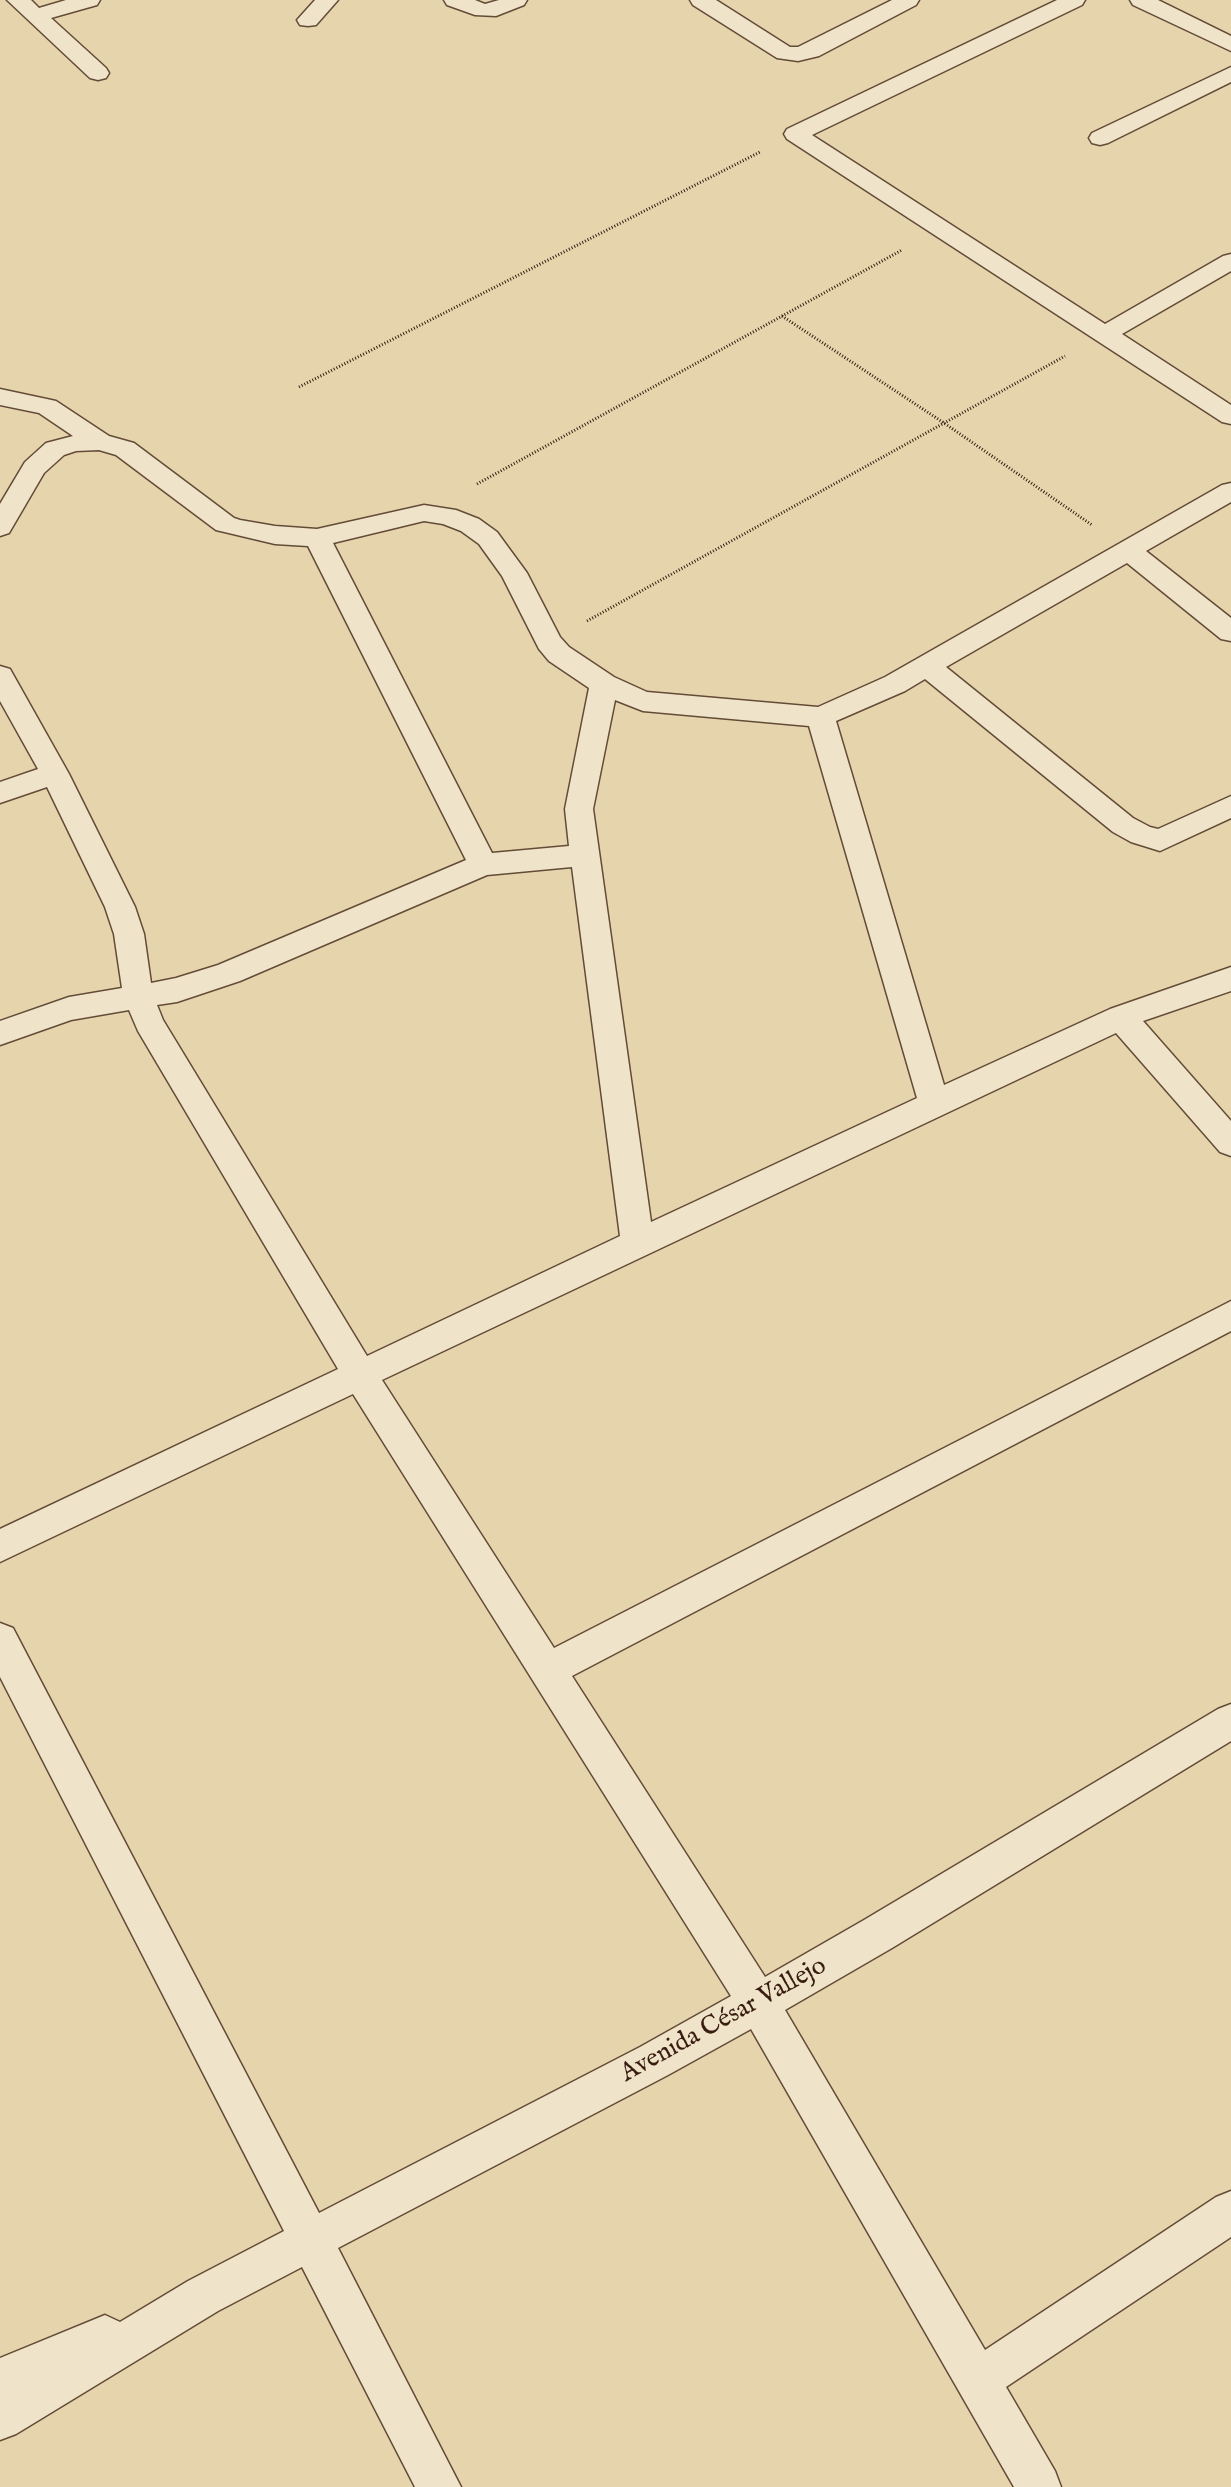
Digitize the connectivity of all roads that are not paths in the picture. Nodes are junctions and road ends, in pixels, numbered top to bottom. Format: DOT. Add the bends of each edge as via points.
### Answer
graph roads {
  1 [pos="18,0"];
  2 [pos="89,0"];
  3 [pos="327,0"];
  4 [pos="455,0"];
  5 [pos="516,0"];
  6 [pos="701,0"];
  7 [pos="908,0"];
  8 [pos="1074,0"];
  9 [pos="1141,0"];
  10 [pos="36,16"];
  11 [pos="308,20"];
  12 [pos="1231,44"];
  13 [pos="98,73"];
  14 [pos="1231,74"];
  15 [pos="1100,138"];
  16 [pos="1231,261"];
  17 [pos="1105,334"];
  18 [pos="0,397"];
  19 [pos="1231,416"];
  20 [pos="100,442"];
  21 [pos="1231,491"];
  22 [pos="0,528"];
  23 [pos="317,538"];
  24 [pos="1128,550"];
  25 [pos="1231,632"];
  26 [pos="927,666"];
  27 [pos="0,676"];
  28 [pos="604,684"];
  29 [pos="821,717"];
  30 [pos="55,774"];
  31 [pos="0,793"];
  32 [pos="1231,807"];
  33 [pos="585,855"];
  34 [pos="483,865"];
  35 [pos="1231,979"];
  36 [pos="138,995"];
  37 [pos="1121,1017"];
  38 [pos="0,1033"];
  39 [pos="934,1104"];
  40 [pos="1231,1143"];
  41 [pos="637,1244"];
  42 [pos="1231,1315"];
  43 [pos="360,1375"];
  44 [pos="0,1546"];
  45 [pos="0,1640"];
  46 [pos="546,1671"];
  47 [pos="1231,1721"];
  48 [pos="758,2003"];
  49 [pos="1231,2212"];
  50 [pos="311,2238"];
  51 [pos="203,2296"];
  52 [pos="978,2379"];
  53 [pos="0,2380"];
  54 [pos="0,2418"];
  55 [pos="439,2487"];
  56 [pos="1039,2487"];
  1 -- 10 [label="street"];
  2 -- 10 [label="street"];
  3 -- 11 [label="street"];
  4 -- 5 [label="street" via="483,10 507,7"];
  6 -- 7 [label="street" via="785,53 798,54 811,51"];
  8 -- 17 [label="street" via="795,134"];
  9 -- 12 [label="street"];
  10 -- 13 [label="street"];
  14 -- 15 [label="street"];
  16 -- 17 [label="street"];
  17 -- 19 [label="street"];
  18 -- 20 [label="street" via="47,407"];
  20 -- 22 [label="street" via="54,449 34,468"];
  20 -- 23 [label="street" via="125,449 225,524 275,535"];
  21 -- 24 [label="street"];
  23 -- 28 [label="street" via="424,513 470,525 488,538 514,573 559,654"];
  23 -- 34 [label="street"];
  24 -- 25 [label="street"];
  24 -- 26 [label="street"];
  26 -- 29 [label="street"];
  26 -- 32 [label="street" via="1123,825 1141,835 1160,840"];
  27 -- 30 [label="street"];
  28 -- 29 [label="street" via="643,701"];
  28 -- 33 [label="street" via="579,809"];
  29 -- 39 [label="street"];
  30 -- 31 [label="street"];
  30 -- 36 [label="street" via="120,907 129,934"];
  33 -- 34 [label="street"];
  33 -- 41 [label="street"];
  34 -- 36 [label="street" via="229,973 177,990"];
  35 -- 37 [label="street"];
  36 -- 38 [label="street" via="69,1009"];
  36 -- 43 [label="street" via="149,1023"];
  37 -- 39 [label="street"];
  37 -- 40 [label="street"];
  39 -- 41 [label="street"];
  41 -- 43 [label="street"];
  42 -- 46 [label="street"];
  43 -- 44 [label="street"];
  43 -- 46 [label="street"];
  45 -- 50 [label="street"];
  46 -- 48 [label="street"];
  47 -- 48 [label="street, Avenida César Vallejo"];
  48 -- 50 [label="street, Avenida César Vallejo"];
  48 -- 52 [label="street"];
  49 -- 52 [label="street"];
  50 -- 51 [label="street, Avenida César Vallejo"];
  50 -- 55 [label="street"];
  51 -- 53 [label="street, Avenida César Vallejo"];
  51 -- 54 [label="street, Avenida César Vallejo"];
  52 -- 56 [label="street"];
}
